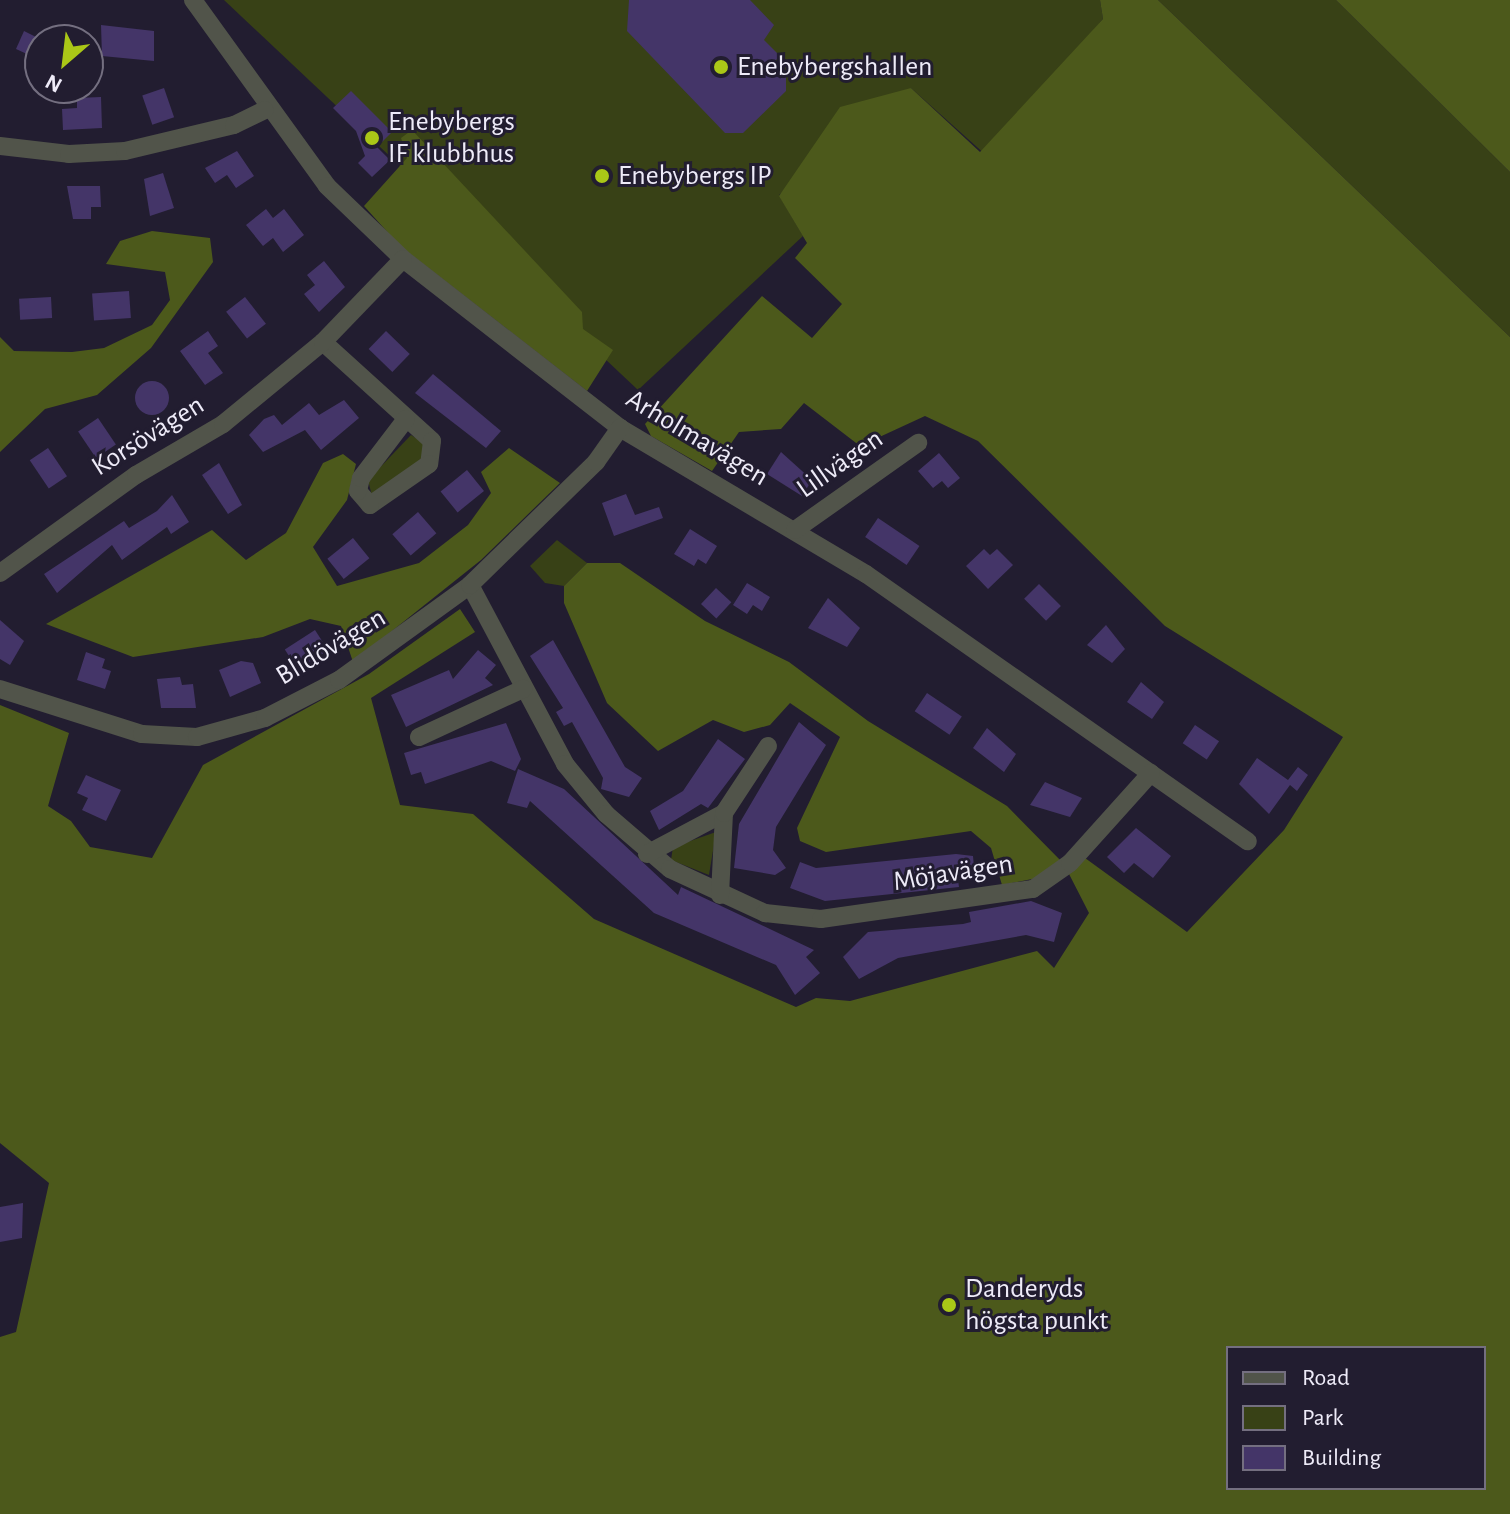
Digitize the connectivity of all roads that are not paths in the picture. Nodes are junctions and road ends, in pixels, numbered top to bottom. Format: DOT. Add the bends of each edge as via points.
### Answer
graph roads {
  1 [pos="193,0"];
  2 [pos="265,110"];
  3 [pos="0,146"];
  4 [pos="403,259"];
  5 [pos="323,342"];
  6 [pos="406,419"];
  7 [pos="620,428"];
  8 [pos="918,443"];
  9 [pos="795,530"];
  10 [pos="0,573"];
  11 [pos="470,585"];
  12 [pos="0,689"];
  13 [pos="523,689"];
  14 [pos="419,737"];
  15 [pos="768,746"];
  16 [pos="1151,773"];
  17 [pos="724,813"];
  18 [pos="1248,841"];
  19 [pos="647,854"];
  20 [pos="720,895"];
  1 -- 2 [label="street, Arholmavägen"];
  2 -- 3 [label="street" via="125,151 69,154"];
  2 -- 4 [label="street, Arholmavägen" via="327,186"];
  4 -- 5 [label="street, Korsövägen"];
  4 -- 7 [label="street, Arholmavägen"];
  5 -- 6 [label="street"];
  5 -- 10 [label="street, Korsövägen" via="223,424 136,475"];
  6 -- 6 [label="street" via="432,441 429,464 370,505 358,491 361,478"];
  7 -- 9 [label="street, Arholmavägen"];
  7 -- 11 [label="street, Blidövägen" via="596,462"];
  8 -- 9 [label="street, Lillvägen"];
  9 -- 16 [label="street, Arholmavägen"];
  11 -- 12 [label="street, Blidövägen" via="339,680 225,732 197,737 111,728"];
  11 -- 13 [label="street, Möjavägen"];
  13 -- 14 [label="street"];
  13 -- 19 [label="street, Möjavägen" via="565,764"];
  15 -- 17 [label="street"];
  16 -- 18 [label="street, Arholmavägen"];
  16 -- 20 [label="street, Möjavägen" via="1070,863 1033,889 821,919 765,913"];
  17 -- 19 [label="street"];
  17 -- 20 [label="street"];
  19 -- 20 [label="street, Möjavägen"];
}
